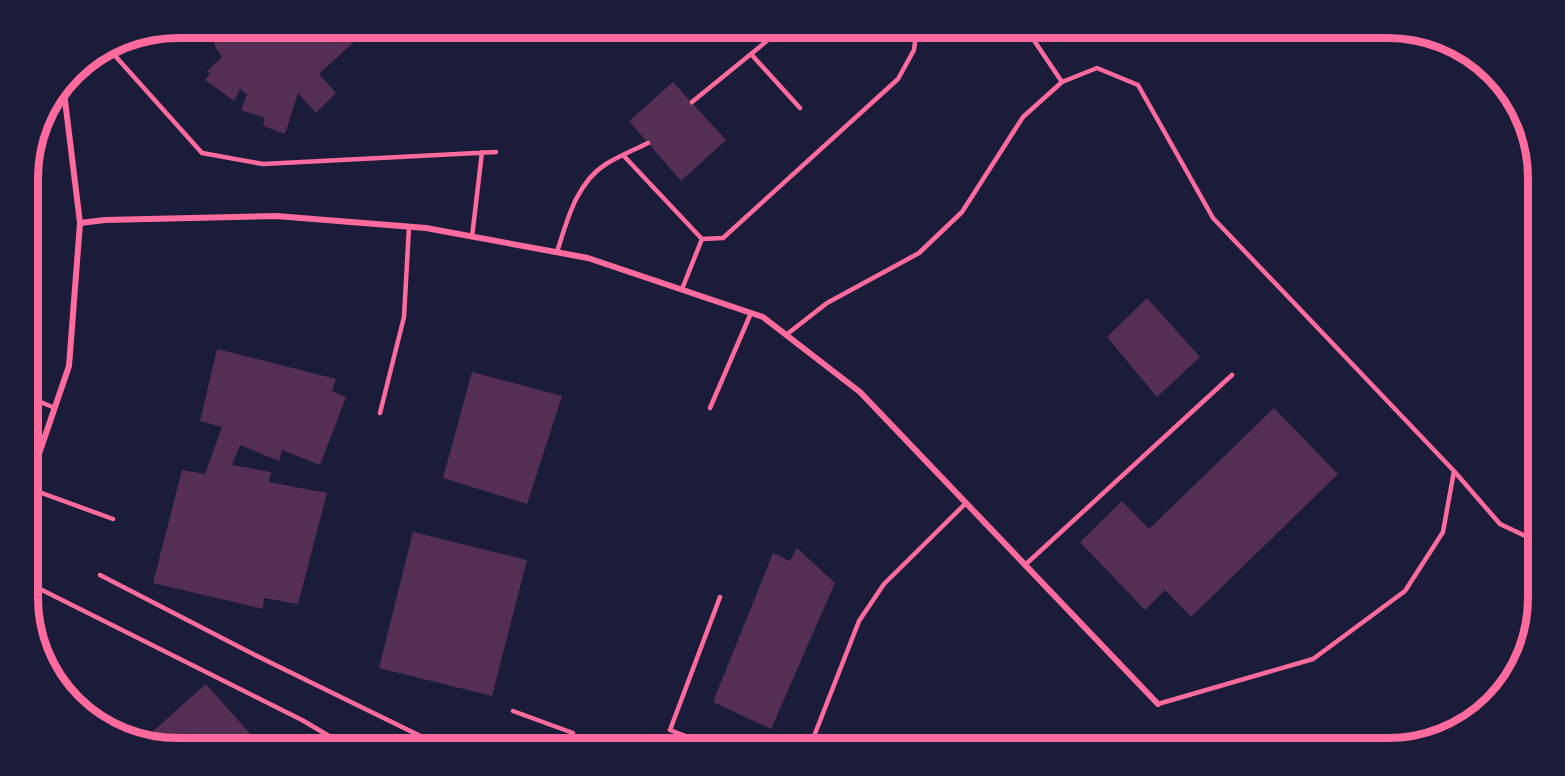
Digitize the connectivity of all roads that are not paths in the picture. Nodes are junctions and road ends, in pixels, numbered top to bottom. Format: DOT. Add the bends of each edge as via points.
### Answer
graph roads {
  1 [pos="770,38"];
  2 [pos="916,38"];
  3 [pos="1032,38"];
  4 [pos="112,54"];
  5 [pos="751,54"];
  6 [pos="1062,82"];
  7 [pos="64,95"];
  8 [pos="692,102"];
  9 [pos="800,108"];
  10 [pos="648,143"];
  11 [pos="482,152"];
  12 [pos="496,152"];
  13 [pos="623,156"];
  14 [pos="80,223"];
  15 [pos="409,227"];
  16 [pos="472,237"];
  17 [pos="702,239"];
  18 [pos="557,252"];
  19 [pos="682,290"];
  20 [pos="751,313"];
  21 [pos="786,335"];
  22 [pos="1232,375"];
  23 [pos="38,401"];
  24 [pos="55,408"];
  25 [pos="710,408"];
  26 [pos="380,413"];
  27 [pos="38,458"];
  28 [pos="1454,471"];
  29 [pos="38,491"];
  30 [pos="966,503"];
  31 [pos="113,519"];
  32 [pos="1528,537"];
  33 [pos="1025,565"];
  34 [pos="100,575"];
  35 [pos="38,588"];
  36 [pos="720,597"];
  37 [pos="1158,704"];
  38 [pos="513,711"];
  39 [pos="573,733"];
  40 [pos="332,738"];
  41 [pos="425,738"];
  42 [pos="691,738"];
  43 [pos="813,738"];
  1 -- 5 [label="lane"];
  2 -- 17 [label="lane" via="914,50 898,79 723,238"];
  3 -- 6 [label="lane"];
  4 -- 11 [label="lane" via="202,153 263,164"];
  5 -- 8 [label="lane"];
  5 -- 9 [label="lane"];
  6 -- 21 [label="lane" via="1023,117 962,212 919,253 827,303"];
  6 -- 28 [label="lane" via="1097,68 1138,85 1212,218"];
  7 -- 14 [label="street"];
  10 -- 13 [label="lane"];
  11 -- 12 [label="lane"];
  11 -- 16 [label="lane"];
  13 -- 17 [label="lane"];
  13 -- 18 [label="lane" via="604,165 573,203"];
  14 -- 15 [label="street" via="276,216"];
  14 -- 24 [label="street" via="69,366"];
  15 -- 16 [label="street"];
  15 -- 26 [label="lane" via="404,317"];
  16 -- 18 [label="street"];
  17 -- 19 [label="lane"];
  18 -- 19 [label="street" via="588,258"];
  19 -- 20 [label="street"];
  20 -- 21 [label="street"];
  20 -- 25 [label="lane"];
  21 -- 30 [label="street" via="860,392"];
  22 -- 33 [label="lane"];
  23 -- 24 [label="lane"];
  24 -- 27 [label="street"];
  28 -- 32 [label="lane" via="1500,524"];
  28 -- 37 [label="lane" via="1443,532 1405,591 1313,659"];
  29 -- 31 [label="lane"];
  30 -- 33 [label="street"];
  30 -- 43 [label="lane" via="884,584 859,621"];
  33 -- 37 [label="street"];
  34 -- 41 [label="lane"];
  35 -- 40 [label="lane"];
  36 -- 42 [label="lane" via="670,730"];
  38 -- 39 [label="lane"];
}
